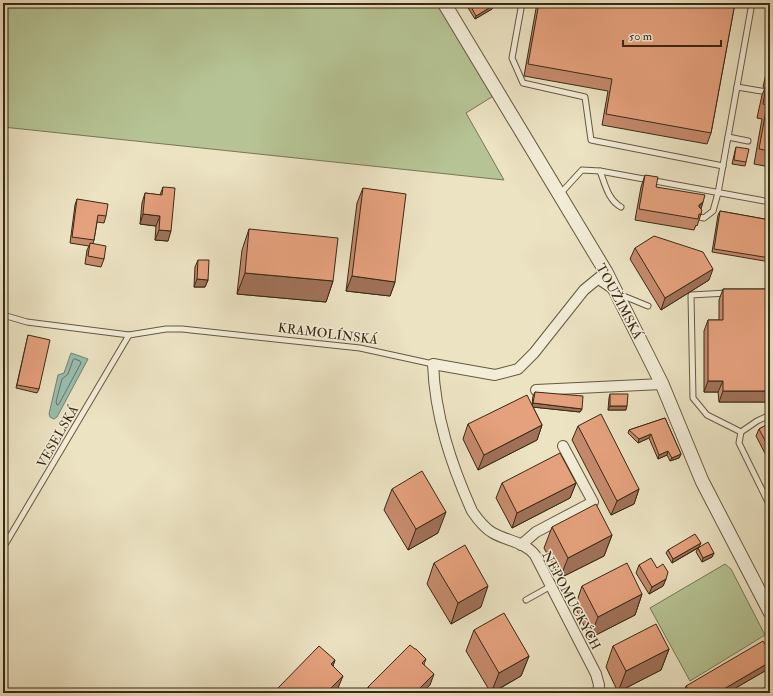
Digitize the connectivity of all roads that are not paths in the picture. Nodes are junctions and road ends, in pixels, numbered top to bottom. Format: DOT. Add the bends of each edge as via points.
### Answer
graph roads {
  1 [pos="444,3"];
  2 [pos="522,3"];
  3 [pos="752,3"];
  4 [pos="737,86"];
  5 [pos="766,92"];
  6 [pos="728,137"];
  7 [pos="748,141"];
  8 [pos="723,166"];
  9 [pos="600,171"];
  10 [pos="718,193"];
  11 [pos="560,195"];
  12 [pos="770,202"];
  13 [pos="621,207"];
  14 [pos="699,217"];
  15 [pos="606,272"];
  16 [pos="596,280"];
  17 [pos="732,292"];
  18 [pos="618,294"];
  19 [pos="648,306"];
  20 [pos="3,315"];
  21 [pos="129,335"];
  22 [pos="433,364"];
  23 [pos="662,384"];
  24 [pos="536,390"];
  25 [pos="770,415"];
  26 [pos="741,432"];
  27 [pos="563,446"];
  28 [pos="593,502"];
  29 [pos="770,506"];
  30 [pos="598,512"];
  31 [pos="521,545"];
  32 [pos="3,548"];
  33 [pos="551,586"];
  34 [pos="526,600"];
  35 [pos="770,612"];
  36 [pos="770,691"];
  37 [pos="598,693"];
  38 [pos="766,693"];
  1 -- 11 [label="street, TOUŽIMSKÁ"];
  2 -- 8 [label="lane" via="512,58 523,82 585,97 592,140"];
  3 -- 4 [label="lane"];
  4 -- 5 [label="lane"];
  4 -- 6 [label="lane"];
  6 -- 7 [label="lane"];
  6 -- 8 [label="lane"];
  8 -- 10 [label="lane"];
  9 -- 10 [label="lane"];
  9 -- 11 [label="lane" via="582,170"];
  9 -- 13 [label="lane" via="609,194 615,204"];
  10 -- 12 [label="lane"];
  10 -- 14 [label="lane" via="713,211 704,218"];
  11 -- 15 [label="street, TOUŽIMSKÁ"];
  15 -- 16 [label="street, KRAMOLÍNSKÁ"];
  15 -- 18 [label="street, TOUŽIMSKÁ"];
  16 -- 18 [label="lane"];
  16 -- 22 [label="street, KRAMOLÍNSKÁ" via="584,290 534,353 518,369 496,375"];
  17 -- 26 [label="lane" via="691,295 693,398 707,415"];
  18 -- 19 [label="lane"];
  18 -- 23 [label="street, TOUŽIMSKÁ"];
  20 -- 21 [label="lane, KRAMOLÍNSKÁ" via="28,322"];
  21 -- 22 [label="lane, KRAMOLÍNSKÁ" via="182,329 360,348"];
  21 -- 32 [label="lane, VESELSKÁ"];
  22 -- 31 [label="street, NEPOMUCKÝCH" via="442,429 449,454 472,511 488,530"];
  23 -- 24 [label="street"];
  23 -- 35 [label="street, TOUŽIMSKÁ" via="702,481"];
  25 -- 26 [label="lane"];
  26 -- 29 [label="lane" via="739,443"];
  27 -- 28 [label="street"];
  28 -- 30 [label="street"];
  28 -- 31 [label="street" via="536,532"];
  31 -- 33 [label="street, NEPOMUCKÝCH" via="535,555"];
  33 -- 34 [label="lane"];
  33 -- 37 [label="street, NEPOMUCKÝCH" via="596,674"];
  36 -- 38 [label="street"];
}
